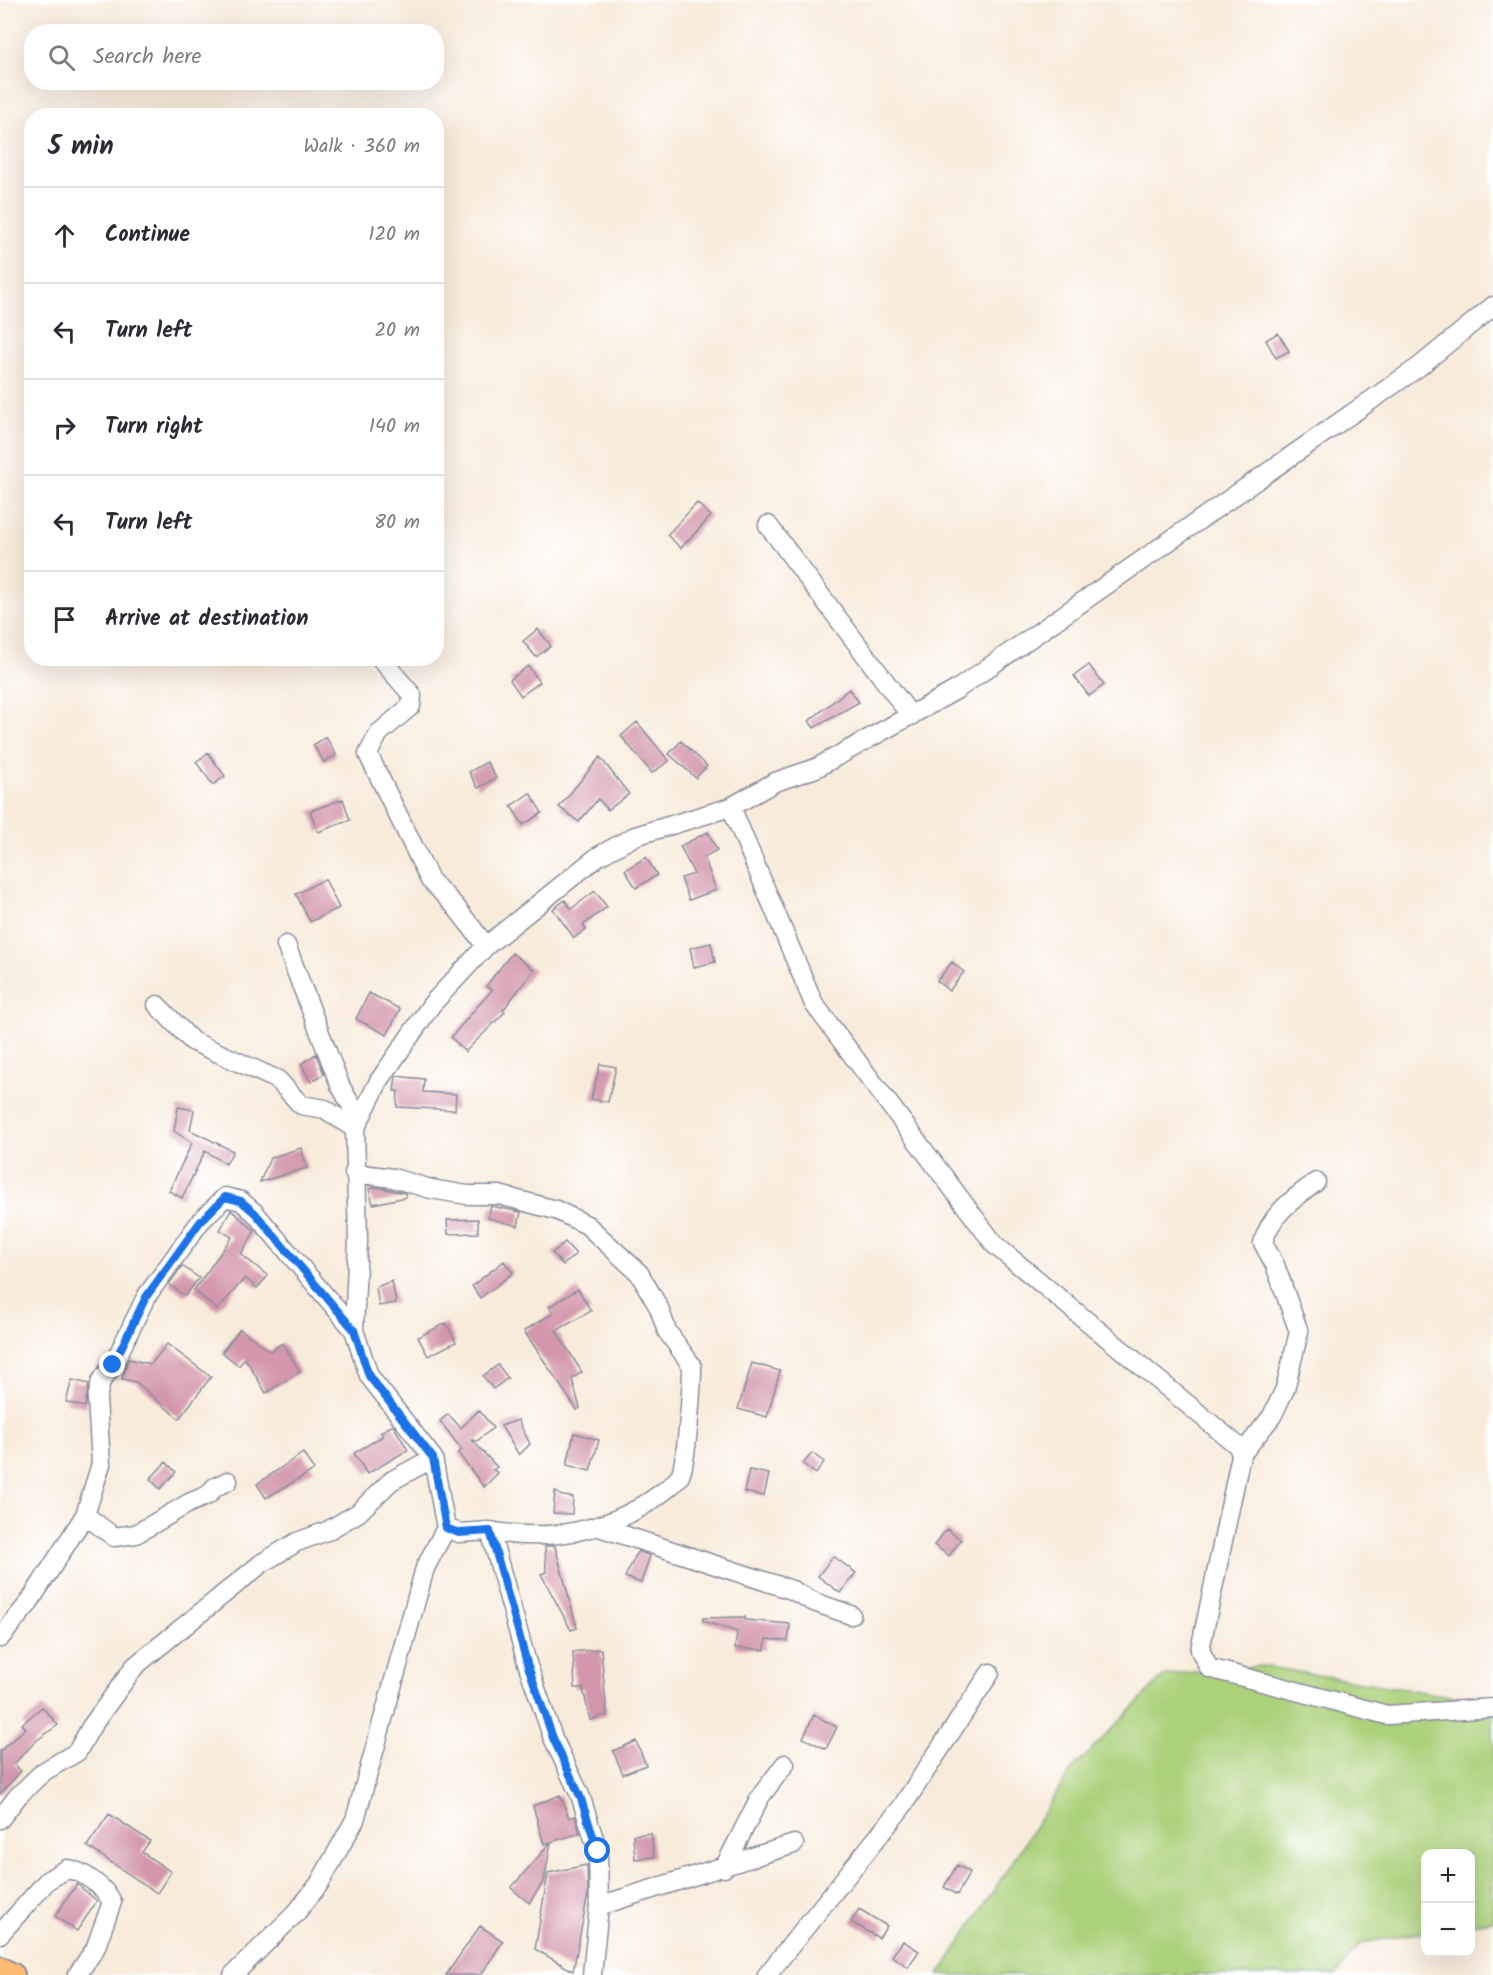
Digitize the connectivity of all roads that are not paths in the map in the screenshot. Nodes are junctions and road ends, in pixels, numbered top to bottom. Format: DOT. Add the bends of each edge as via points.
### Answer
graph roads {
  1 [pos="1493,306"];
  2 [pos="768,525"];
  3 [pos="387,666"];
  4 [pos="911,716"];
  5 [pos="731,807"];
  6 [pos="285,945"];
  7 [pos="486,946"];
  8 [pos="157,1005"];
  9 [pos="356,1123"];
  10 [pos="354,1173"];
  11 [pos="1316,1182"];
  12 [pos="354,1330"];
  13 [pos="1241,1455"];
  14 [pos="433,1458"];
  15 [pos="228,1480"];
  16 [pos="85,1515"];
  17 [pos="599,1527"];
  18 [pos="446,1528"];
  19 [pos="490,1531"];
  20 [pos="851,1615"];
  21 [pos="0,1638"];
  22 [pos="990,1673"];
  23 [pos="1493,1708"];
  24 [pos="786,1764"];
  25 [pos="0,1819"];
  26 [pos="794,1844"];
  27 [pos="724,1868"];
  28 [pos="599,1906"];
  29 [pos="0,1934"];
  30 [pos="0,1968"];
  31 [pos="13,1975"];
  32 [pos="77,1975"];
  33 [pos="233,1975"];
  34 [pos="592,1975"];
  35 [pos="766,1975"];
  1 -- 4 [label="street" via="1391,386 1030,640"];
  2 -- 4 [label="street"];
  3 -- 7 [label="street" via="412,695 411,706 379,733 368,754 430,880"];
  4 -- 5 [label="street" via="816,768 775,782"];
  5 -- 7 [label="street" via="635,836 597,857"];
  5 -- 13 [label="street" via="814,1004 995,1245 1238,1446"];
  6 -- 9 [label="street"];
  7 -- 9 [label="street" via="432,1004 407,1038"];
  8 -- 9 [label="street" via="192,1041 278,1080 301,1105 325,1109"];
  9 -- 10 [label="street"];
  10 -- 12 [label="street" via="358,1241"];
  10 -- 17 [label="street" via="467,1195 499,1196 556,1210 587,1225 639,1273 667,1331 692,1366 687,1435 680,1476 668,1489 634,1513"];
  11 -- 13 [label="street" via="1267,1226 1263,1243 1299,1332 1285,1389 1272,1416"];
  12 -- 14 [label="street" via="369,1376"];
  12 -- 16 [label="street" via="255,1213 241,1201 225,1197 200,1222 146,1297 113,1365 100,1381 97,1400 101,1464"];
  13 -- 23 [label="street" via="1200,1650 1209,1668 1387,1715"];
  14 -- 18 [label="street"];
  14 -- 25 [label="street" via="391,1481 358,1513 262,1563 135,1666 77,1752 43,1772"];
  15 -- 16 [label="street" via="136,1534 114,1537"];
  16 -- 21 [label="street" via="28,1604"];
  17 -- 19 [label="street" via="533,1537"];
  17 -- 20 [label="street" via="792,1590"];
  18 -- 19 [label="street" via="459,1533"];
  18 -- 33 [label="street" via="425,1568 355,1820 313,1891"];
  19 -- 28 [label="street" via="527,1663 598,1851"];
  22 -- 35 [label="street" via="901,1808"];
  24 -- 27 [label="street" via="760,1797"];
  26 -- 27 [label="street"];
  27 -- 28 [label="street"];
  28 -- 34 [label="street"];
  29 -- 32 [label="street" via="48,1880 67,1869 75,1870 107,1892 111,1902 94,1948"];
  30 -- 31 [label="main road"];
}
